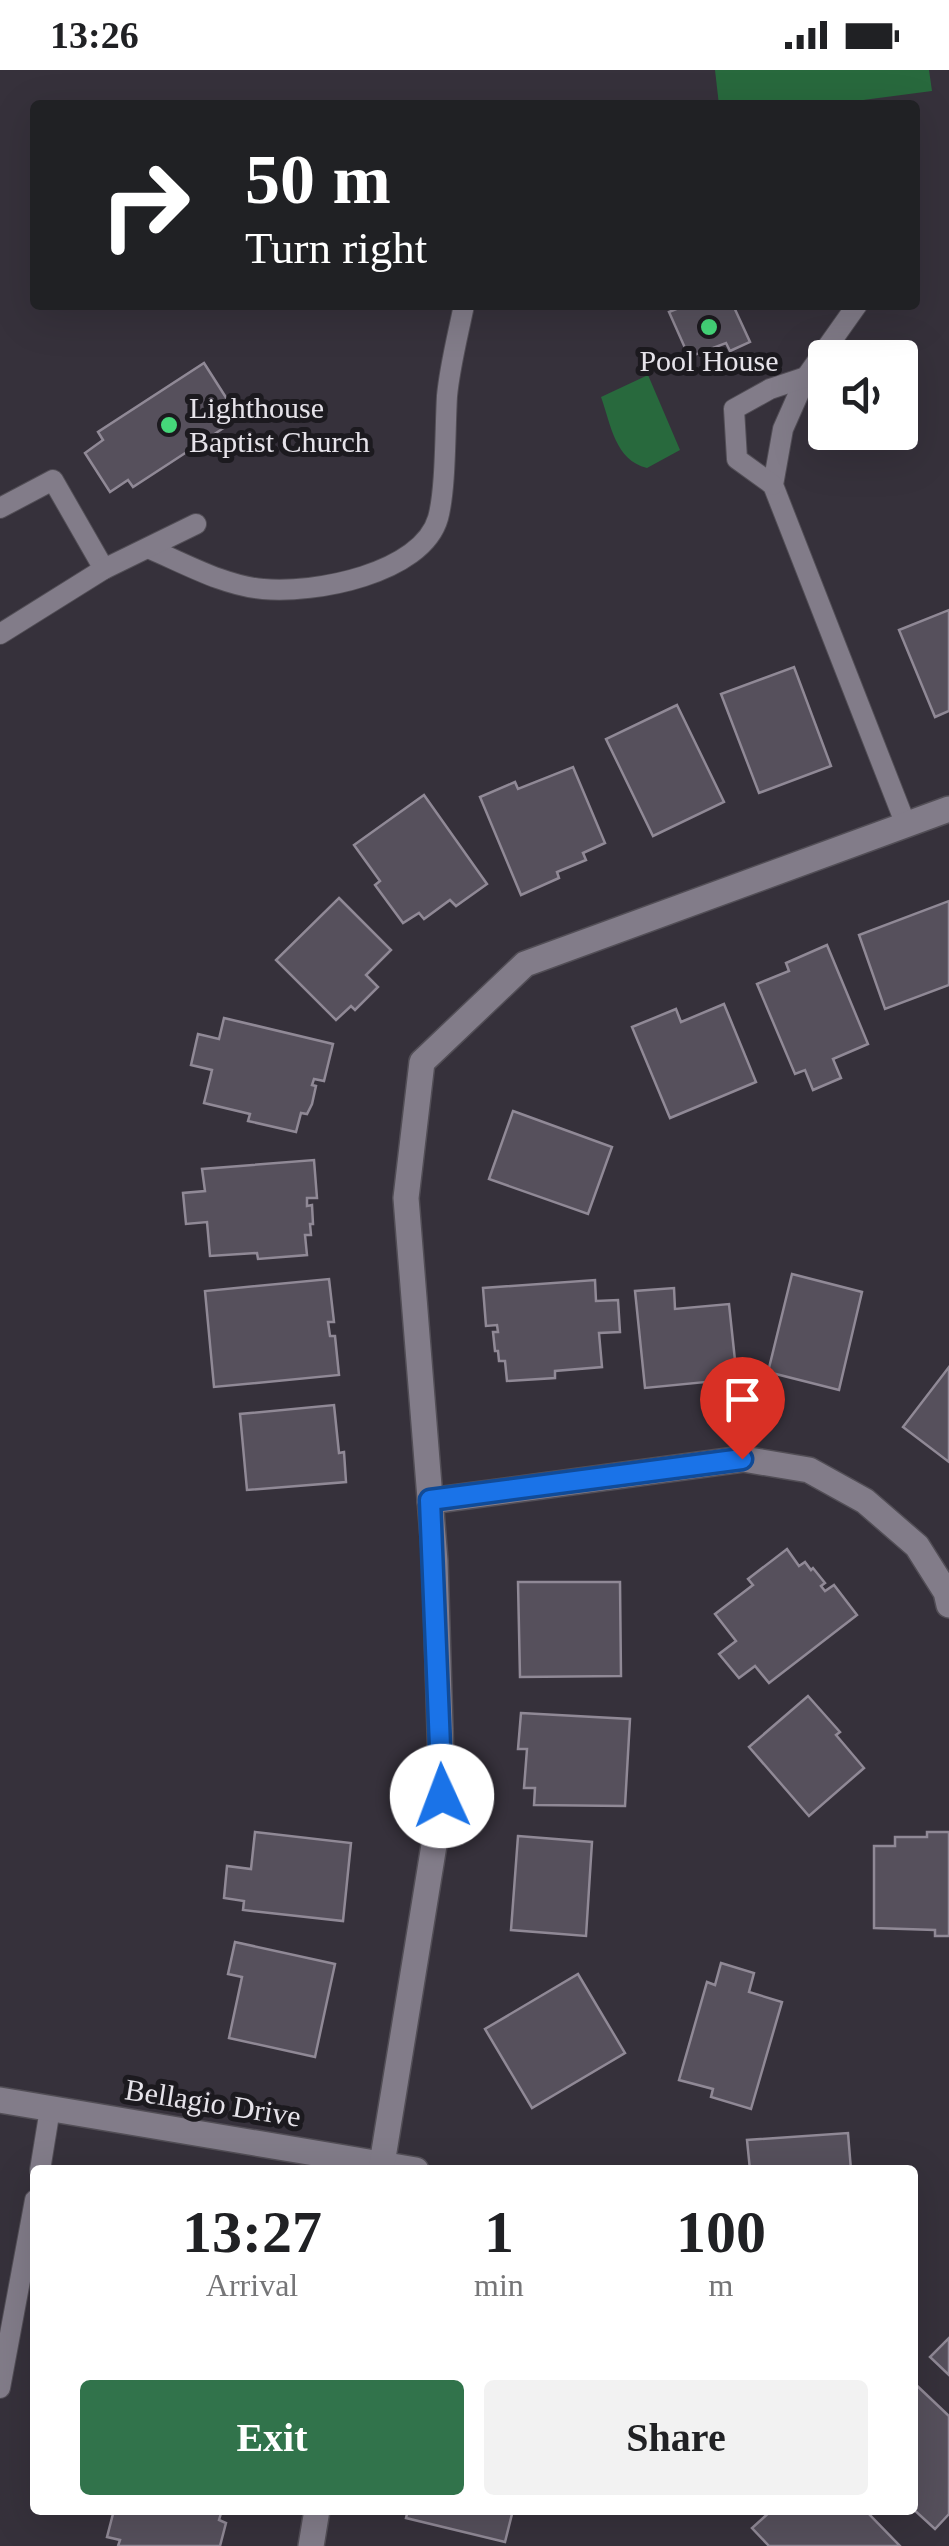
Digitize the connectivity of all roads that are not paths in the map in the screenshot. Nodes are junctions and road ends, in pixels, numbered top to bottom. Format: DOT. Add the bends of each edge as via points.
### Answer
graph roads {
  1 [pos="463,310"];
  2 [pos="853,310"];
  3 [pos="806,377"];
  4 [pos="774,485"];
  5 [pos="0,508"];
  6 [pos="196,524"];
  7 [pos="148,548"];
  8 [pos="104,569"];
  9 [pos="0,634"];
  10 [pos="949,808"];
  11 [pos="906,824"];
  12 [pos="430,1500"];
  13 [pos="949,1605"];
  14 [pos="0,2100"];
  15 [pos="50,2109"];
  16 [pos="41,2165"];
  17 [pos="370,2165"];
  18 [pos="381,2165"];
  19 [pos="30,2227"];
  20 [pos="0,2388"];
  21 [pos="317,2515"];
  22 [pos="311,2546"];
  1 -- 7 [label="lane" via="448,389 439,516 430,538 401,560 317,588 262,590"];
  2 -- 3 [label="lane"];
  3 -- 4 [label="lane" via="783,429"];
  3 -- 4 [label="lane" via="734,409 737,460"];
  4 -- 11 [label="lane"];
  5 -- 8 [label="lane" via="53,480"];
  6 -- 7 [label="lane"];
  7 -- 8 [label="lane"];
  8 -- 9 [label="lane"];
  10 -- 11 [label="street"];
  11 -- 12 [label="street" via="525,964 422,1062 406,1198"];
  12 -- 13 [label="street" via="742,1459 809,1470 865,1501 916,1546"];
  12 -- 18 [label="street" via="442,1796"];
  14 -- 15 [label="street, Bellagio Drive"];
  15 -- 16 [label="lane"];
  15 -- 17 [label="street, Bellagio Drive"];
  19 -- 20 [label="lane"];
  21 -- 22 [label="street"];
}
